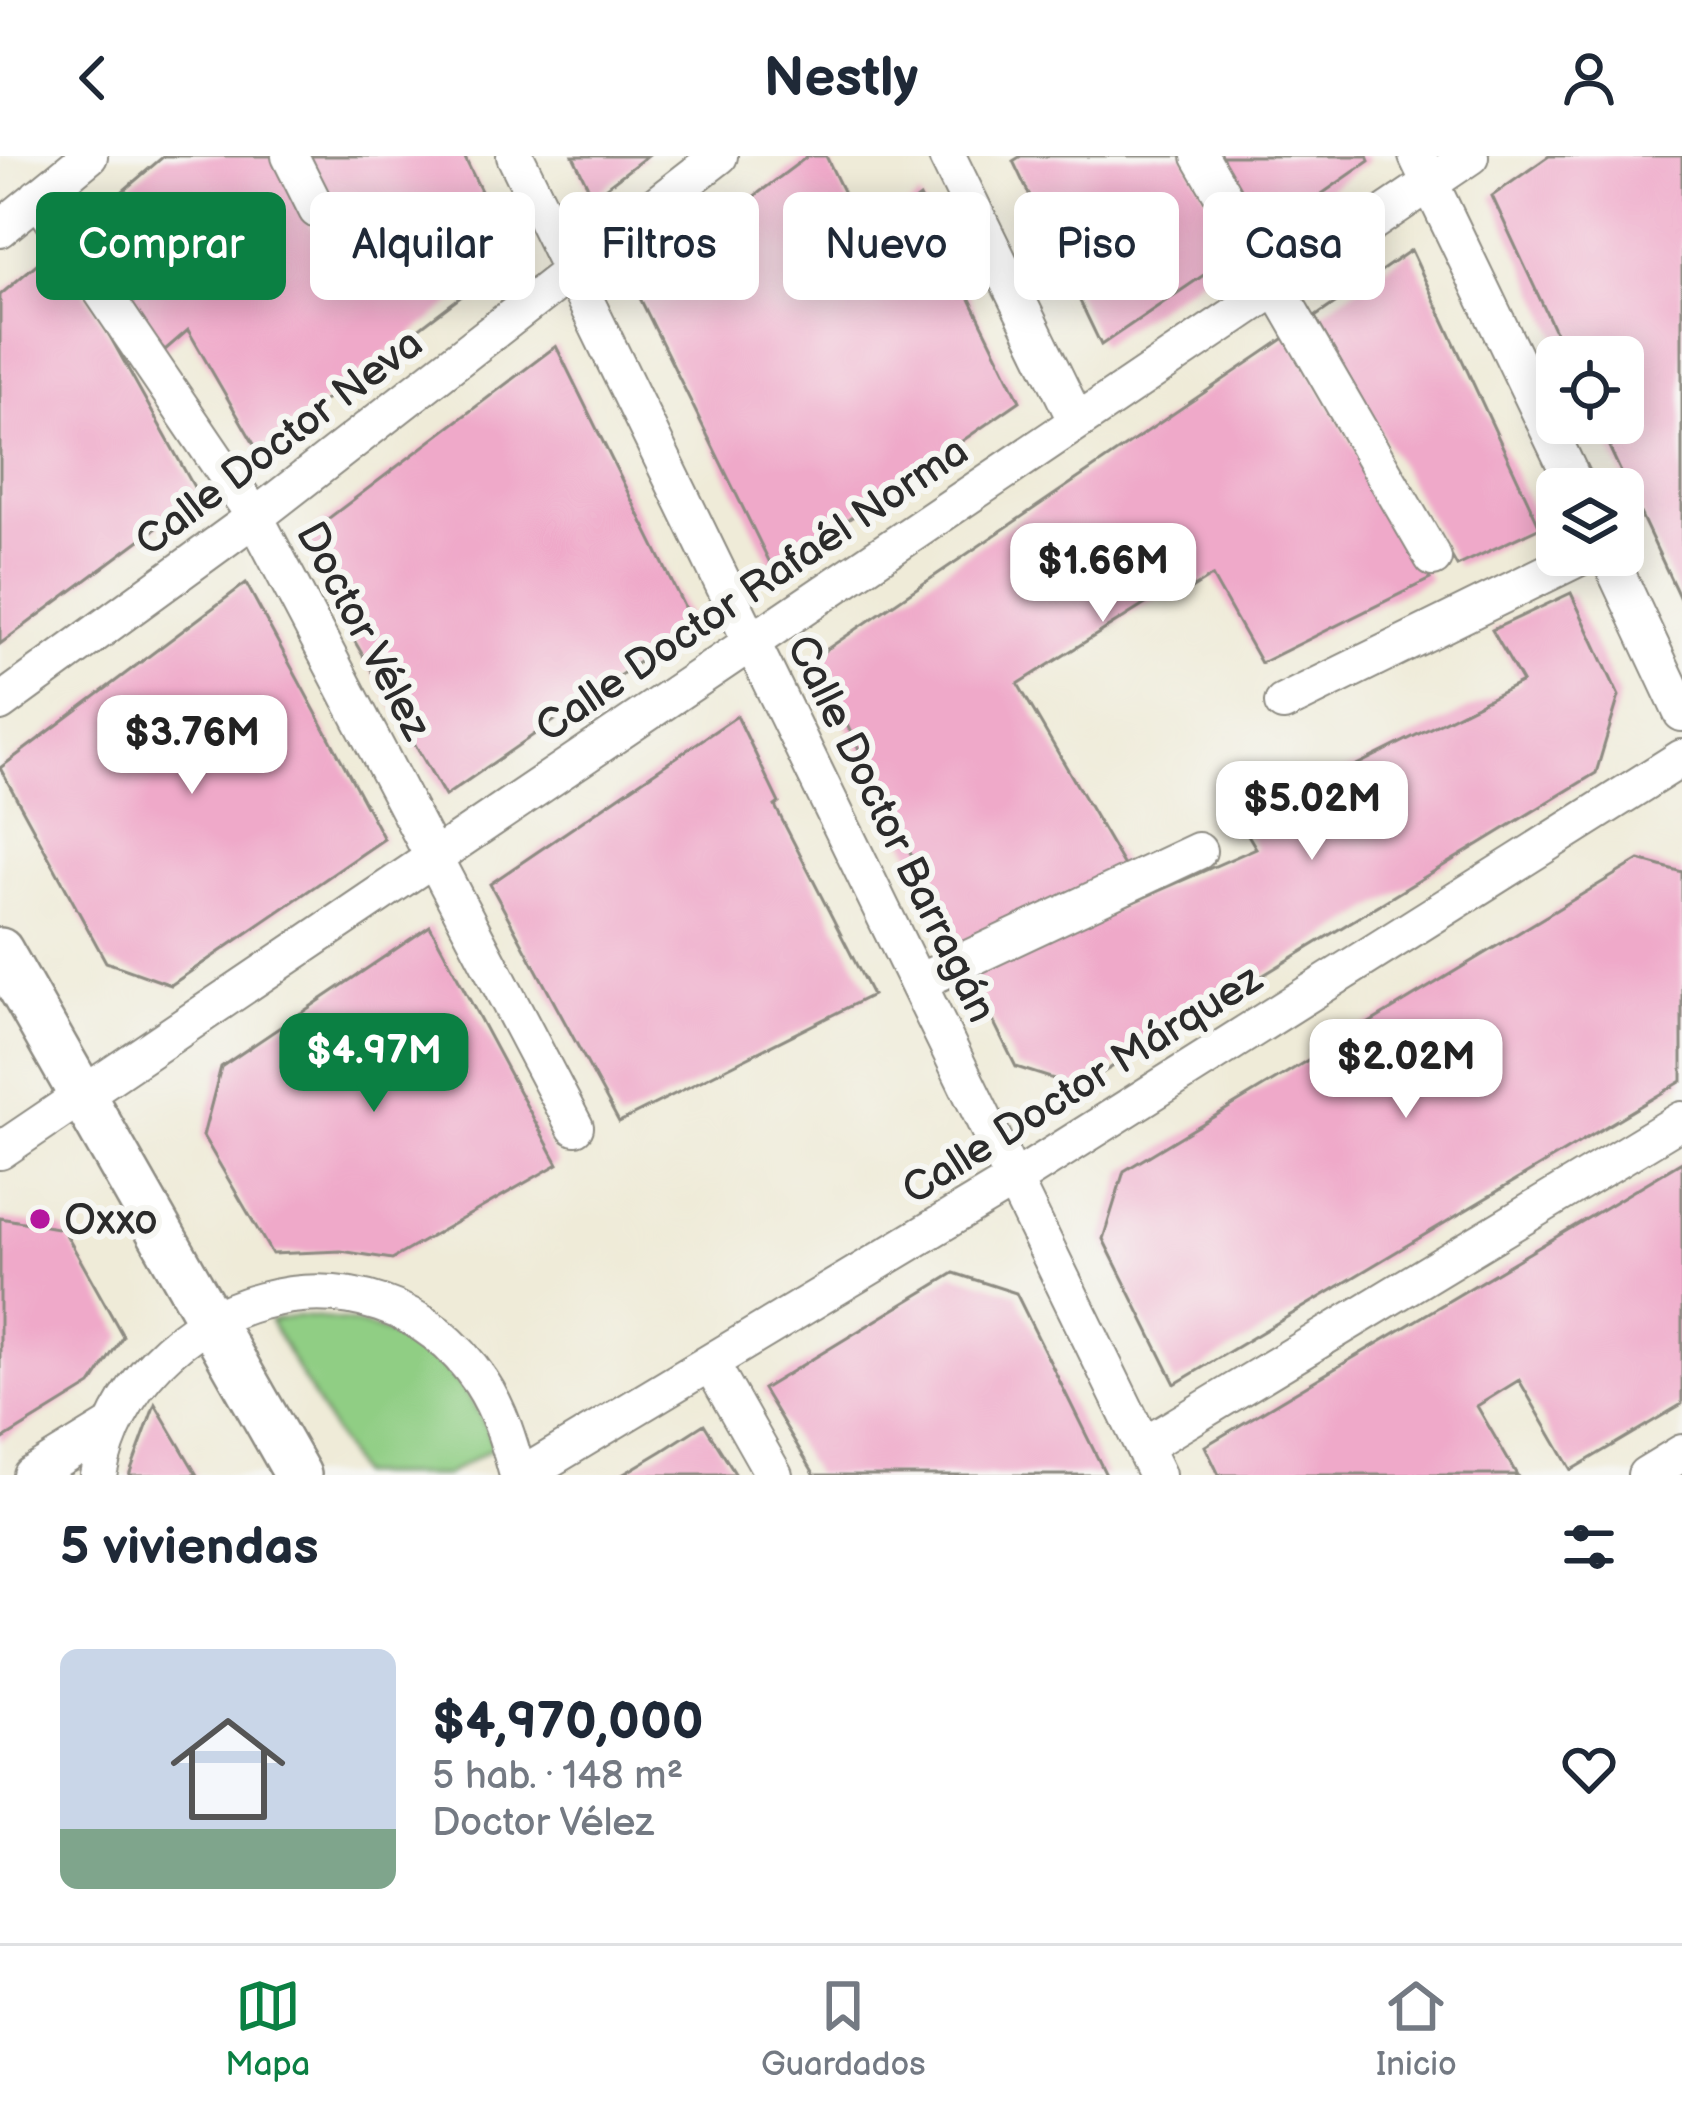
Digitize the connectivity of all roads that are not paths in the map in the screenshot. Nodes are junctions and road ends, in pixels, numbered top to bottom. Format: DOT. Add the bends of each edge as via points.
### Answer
graph roads {
  1 [pos="88,156"];
  2 [pos="290,156"];
  3 [pos="515,156"];
  4 [pos="719,156"];
  5 [pos="947,156"];
  6 [pos="1200,156"];
  7 [pos="1470,156"];
  8 [pos="1424,170"];
  9 [pos="44,192"];
  10 [pos="674,192"];
  11 [pos="1221,192"];
  12 [pos="310,198"];
  13 [pos="36,199"];
  14 [pos="1385,201"];
  15 [pos="0,229"];
  16 [pos="559,245"];
  17 [pos="559,284"];
  18 [pos="108,300"];
  19 [pos="586,300"];
  20 [pos="1255,300"];
  21 [pos="1286,300"];
  22 [pos="1076,422"];
  23 [pos="1567,468"];
  24 [pos="255,518"];
  25 [pos="1433,558"];
  26 [pos="1541,576"];
  27 [pos="1618,576"];
  28 [pos="754,640"];
  29 [pos="0,703"];
  30 [pos="1283,703"];
  31 [pos="1682,713"];
  32 [pos="1682,758"];
  33 [pos="1198,851"];
  34 [pos="434,859"];
  35 [pos="0,951"];
  36 [pos="919,982"];
  37 [pos="84,1097"];
  38 [pos="1682,1120"];
  39 [pos="575,1127"];
  40 [pos="0,1151"];
  41 [pos="1012,1181"];
  42 [pos="209,1318"];
  43 [pos="711,1364"];
  44 [pos="111,1426"];
  45 [pos="1682,1453"];
  46 [pos="1150,1461"];
  47 [pos="31,1475"];
  48 [pos="98,1475"];
  49 [pos="298,1475"];
  50 [pos="520,1475"];
  51 [pos="774,1475"];
  52 [pos="1646,1475"];
  1 -- 9 [label="street"];
  2 -- 12 [label="street"];
  3 -- 16 [label="street, Calle Doctor Barragán"];
  4 -- 10 [label="street, Calle Doctor Neva"];
  5 -- 22 [label="street"];
  6 -- 11 [label="street"];
  7 -- 8 [label="street, Calle Doctor Rafaél Norma"];
  8 -- 14 [label="street, Calle Doctor Rafaél Norma"];
  8 -- 23 [label="street"];
  13 -- 15 [label="street"];
  17 -- 24 [label="street, Calle Doctor Neva"];
  18 -- 24 [label="street, Doctor Vélez"];
  19 -- 28 [label="street, Calle Doctor Barragán"];
  20 -- 22 [label="street, Calle Doctor Rafaél Norma"];
  21 -- 25 [label="street"];
  22 -- 28 [label="street, Calle Doctor Rafaél Norma"];
  24 -- 29 [label="street, Calle Doctor Neva"];
  24 -- 34 [label="street, Doctor Vélez"];
  26 -- 30 [label="street"];
  27 -- 31 [label="street"];
  28 -- 34 [label="street, Calle Doctor Rafaél Norma"];
  28 -- 36 [label="street, Calle Doctor Barragán"];
  32 -- 41 [label="street, Calle Doctor Márquez"];
  33 -- 36 [label="street"];
  34 -- 37 [label="street, Calle Doctor Rafaél Norma"];
  34 -- 39 [label="street, Doctor Vélez"];
  35 -- 37 [label="main road"];
  36 -- 41 [label="street, Calle Doctor Barragán"];
  37 -- 40 [label="street, Calle Doctor Rafaél Norma"];
  37 -- 42 [label="main road"];
  38 -- 46 [label="street"];
  41 -- 43 [label="street, Calle Doctor Márquez"];
  41 -- 46 [label="street, Calle Doctor Barragán"];
  42 -- 44 [label="street, Calle Doctor Márquez" via="135,1383"];
  42 -- 49 [label="main road"];
  42 -- 50 [label="street, Calle Doctor Márquez" via="294,1294 347,1297 398,1313 443,1341 480,1380"];
  43 -- 50 [label="street, Calle Doctor Márquez"];
  43 -- 51 [label="street"];
  44 -- 47 [label="street"];
  44 -- 48 [label="street, Calle Doctor Márquez"];
  45 -- 52 [label="street"];
}
